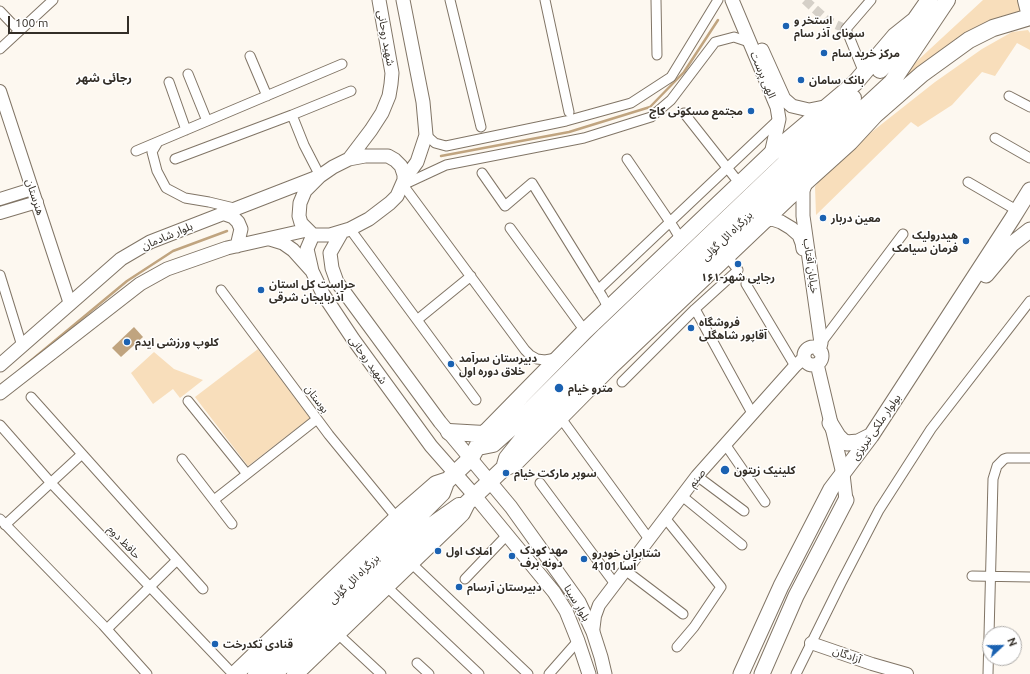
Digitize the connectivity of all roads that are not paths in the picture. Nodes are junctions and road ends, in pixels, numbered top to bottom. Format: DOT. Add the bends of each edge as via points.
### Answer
graph roads {
  1 [pos="53,0"];
  2 [pos="379,0"];
  3 [pos="403,0"];
  4 [pos="450,0"];
  5 [pos="545,0"];
  6 [pos="656,0"];
  7 [pos="718,0"];
  8 [pos="732,0"];
  9 [pos="740,0"];
  10 [pos="871,0"];
  11 [pos="929,0"];
  12 [pos="947,0"];
  13 [pos="1026,0"];
  14 [pos="0,11"];
  15 [pos="1027,17"];
  16 [pos="915,20"];
  17 [pos="19,32"];
  18 [pos="749,42"];
  19 [pos="0,49"];
  20 [pos="657,55"];
  21 [pos="250,56"];
  22 [pos="342,64"];
  23 [pos="864,73"];
  24 [pos="188,74"];
  25 [pos="169,82"];
  26 [pos="0,91"];
  27 [pos="351,91"];
  28 [pos="267,96"];
  29 [pos="1009,96"];
  30 [pos="829,106"];
  31 [pos="1030,107"];
  32 [pos="569,112"];
  33 [pos="684,113"];
  34 [pos="292,115"];
  35 [pos="779,119"];
  36 [pos="207,121"];
  37 [pos="482,127"];
  38 [pos="186,130"];
  39 [pos="426,135"];
  40 [pos="995,138"];
  41 [pos="158,142"];
  42 [pos="136,151"];
  43 [pos="772,154"];
  44 [pos="1030,158"];
  45 [pos="349,159"];
  46 [pos="628,159"];
  47 [pos="176,160"];
  48 [pos="728,168"];
  49 [pos="482,172"];
  50 [pos="320,176"];
  51 [pos="806,182"];
  52 [pos="968,182"];
  53 [pos="403,183"];
  54 [pos="740,184"];
  55 [pos="32,189"];
  56 [pos="1030,190"];
  57 [pos="0,199"];
  58 [pos="37,202"];
  59 [pos="1018,210"];
  60 [pos="228,211"];
  61 [pos="0,213"];
  62 [pos="803,216"];
  63 [pos="764,220"];
  64 [pos="671,222"];
  65 [pos="788,226"];
  66 [pos="510,228"];
  67 [pos="346,230"];
  68 [pos="1030,230"];
  69 [pos="310,233"];
  70 [pos="902,234"];
  71 [pos="270,239"];
  72 [pos="681,240"];
  73 [pos="237,246"];
  74 [pos="727,256"];
  75 [pos="312,271"];
  76 [pos="0,275"];
  77 [pos="471,276"];
  78 [pos="746,284"];
  79 [pos="221,290"];
  80 [pos="598,290"];
  81 [pos="70,304"];
  82 [pos="1029,304"];
  83 [pos="609,309"];
  84 [pos="696,309"];
  85 [pos="417,320"];
  86 [pos="940,330"];
  87 [pos="585,331"];
  88 [pos="22,346"];
  89 [pos="810,353"];
  90 [pos="559,356"];
  91 [pos="0,365"];
  92 [pos="622,382"];
  93 [pos="0,392"];
  94 [pos="32,397"];
  95 [pos="476,400"];
  96 [pos="188,401"];
  97 [pos="752,413"];
  98 [pos="560,417"];
  99 [pos="317,419"];
  100 [pos="830,422"];
  101 [pos="0,425"];
  102 [pos="449,432"];
  103 [pos="871,436"];
  104 [pos="834,438"];
  105 [pos="725,444"];
  106 [pos="477,447"];
  107 [pos="82,454"];
  108 [pos="1030,458"];
  109 [pos="182,459"];
  110 [pos="504,468"];
  111 [pos="248,474"];
  112 [pos="842,474"];
  113 [pos="697,476"];
  114 [pos="451,477"];
  115 [pos="490,481"];
  116 [pos="51,483"];
  117 [pos="540,483"];
  118 [pos="831,489"];
  119 [pos="682,496"];
  120 [pos="471,499"];
  121 [pos="214,500"];
  122 [pos="846,500"];
  123 [pos="765,502"];
  124 [pos="744,511"];
  125 [pos="397,518"];
  126 [pos="665,518"];
  127 [pos="3,522"];
  128 [pos="232,524"];
  129 [pos="421,524"];
  130 [pos="507,535"];
  131 [pos="649,539"];
  132 [pos="742,545"];
  133 [pos="177,560"];
  134 [pos="410,562"];
  135 [pos="625,570"];
  136 [pos="972,576"];
  137 [pos="991,577"];
  138 [pos="1030,577"];
  139 [pos="465,579"];
  140 [pos="615,584"];
  141 [pos="386,586"];
  142 [pos="150,588"];
  143 [pos="203,590"];
  144 [pos="577,599"];
  145 [pos="599,605"];
  146 [pos="682,614"];
  147 [pos="107,629"];
  148 [pos="593,632"];
  149 [pos="338,634"];
  150 [pos="578,641"];
  151 [pos="811,642"];
  152 [pos="677,647"];
  153 [pos="417,663"];
  154 [pos="147,674"];
  155 [pos="234,674"];
  156 [pos="256,674"];
  157 [pos="274,674"];
  158 [pos="295,674"];
  159 [pos="381,674"];
  160 [pos="429,674"];
  161 [pos="479,674"];
  162 [pos="528,674"];
  163 [pos="549,674"];
  164 [pos="589,674"];
  165 [pos="606,674"];
  166 [pos="741,674"];
  167 [pos="762,674"];
  168 [pos="796,674"];
  169 [pos="907,674"];
  170 [pos="988,674"];
  1 -- 17 [label="street"];
  2 -- 45 [label="main road, شهید روحانی" via="392,73 389,96 382,113"];
  3 -- 39 [label="main road" via="425,112"];
  4 -- 37 [label="street"];
  5 -- 32 [label="street"];
  6 -- 20 [label="street"];
  7 -- 39 [label="street" via="671,77 631,103 566,121 446,146 435,143"];
  8 -- 18 [label="main road, الهی پرست"];
  9 -- 30 [label="main road, الهی پرست" via="784,99 792,106 809,110"];
  10 -- 23 [label="street" via="846,29"];
  11 -- 16 [label="highway, بزرگراه ائل گؤلی"];
  12 -- 110 [label="highway, بزرگراه ائل گؤلی" via="892,82 606,351 527,433 507,458"];
  13 -- 15 [label="highway"];
  14 -- 17 [label="street"];
  15 -- 51 [label="highway" via="993,28 969,40 922,74 875,115"];
  16 -- 23 [label="highway" via="895,36"];
  16 -- 106 [label="highway, بزرگراه ائل گؤلی" via="905,43 863,89 605,335 521,419 493,444"];
  17 -- 19 [label="street"];
  18 -- 35 [label="main road, الهی پرست" via="777,107"];
  18 -- 53 [label="street" via="734,37 715,42 671,100 651,117 584,138 446,165"];
  21 -- 28 [label="street"];
  22 -- 28 [label="street"];
  23 -- 30 [label="highway"];
  24 -- 36 [label="street"];
  25 -- 38 [label="street"];
  26 -- 55 [label="street, هنرستان"];
  27 -- 34 [label="street"];
  28 -- 36 [label="street"];
  29 -- 31 [label="street"];
  30 -- 43 [label="highway"];
  33 -- 48 [label="street"];
  34 -- 47 [label="street"];
  34 -- 50 [label="street"];
  35 -- 43 [label="main road, الهی پرست"];
  35 -- 48 [label="street"];
  36 -- 38 [label="street"];
  38 -- 41 [label="street"];
  39 -- 53 [label="main road" via="417,162"];
  40 -- 44 [label="street"];
  41 -- 42 [label="street"];
  41 -- 60 [label="street" via="152,152 166,188 185,198 209,202"];
  43 -- 54 [label="highway"];
  45 -- 50 [label="main road"];
  45 -- 53 [label="main road" via="388,156 400,166 404,175"];
  46 -- 64 [label="street"];
  48 -- 54 [label="street"];
  48 -- 64 [label="street"];
  49 -- 80 [label="street" via="505,206 532,183"];
  50 -- 60 [label="main road, بلوار شادمان"];
  50 -- 69 [label="main road" via="305,191 300,203 301,223"];
  51 -- 62 [label="main road, خیابان آفتاب" via="803,191"];
  51 -- 63 [label="highway"];
  52 -- 59 [label="street"];
  53 -- 67 [label="main road" via="397,196 390,203 369,219"];
  53 -- 77 [label="street"];
  54 -- 72 [label="highway"];
  55 -- 57 [label="street"];
  55 -- 58 [label="street, هنرستان"];
  56 -- 59 [label="main road, بولوار ملکی تبریزی"];
  58 -- 61 [label="street"];
  58 -- 81 [label="street, هنرستان"];
  59 -- 86 [label="main road, بولوار ملکی تبریزی"];
  60 -- 73 [label="main road" via="241,229"];
  60 -- 81 [label="main road, بلوار شادمان" via="150,242 127,255"];
  62 -- 65 [label="main road" via="794,218"];
  62 -- 89 [label="main road, خیابان آفتاب"];
  63 -- 65 [label="main road" via="772,219"];
  63 -- 74 [label="highway"];
  64 -- 72 [label="street"];
  64 -- 80 [label="street"];
  65 -- 89 [label="main road" via="802,243 813,342"];
  66 -- 87 [label="street"];
  67 -- 69 [label="main road" via="330,235"];
  67 -- 85 [label="street"];
  67 -- 102 [label="main road, شهید روحانی" via="330,254 337,282"];
  68 -- 86 [label="main road" via="1012,244"];
  69 -- 71 [label="main road"];
  69 -- 75 [label="main road, شهید روحانی" via="307,249"];
  70 -- 89 [label="street"];
  71 -- 73 [label="main road"];
  71 -- 75 [label="main road" via="283,243 293,250"];
  72 -- 83 [label="highway"];
  73 -- 93 [label="main road" via="167,269 140,284"];
  74 -- 84 [label="street" via="738,270"];
  74 -- 98 [label="highway"];
  75 -- 114 [label="main road, شهید روحانی" via="323,294 352,339"];
  76 -- 88 [label="street"];
  77 -- 85 [label="street"];
  77 -- 90 [label="street" via="530,355 545,360"];
  78 -- 89 [label="street"];
  79 -- 99 [label="street, بوستان"];
  80 -- 83 [label="street"];
  81 -- 88 [label="main road, بلوار شادمان"];
  82 -- 151 [label="street" via="930,429 910,460 879,510"];
  83 -- 87 [label="highway"];
  84 -- 92 [label="street"];
  84 -- 97 [label="street"];
  85 -- 95 [label="street"];
  86 -- 103 [label="main road, بولوار ملکی تبریزی"];
  87 -- 90 [label="highway"];
  88 -- 91 [label="main road, بلوار شادمان"];
  89 -- 97 [label="street, صنم"];
  89 -- 100 [label="main road" via="821,358 816,364"];
  90 -- 106 [label="highway"];
  94 -- 107 [label="street"];
  96 -- 111 [label="street"];
  97 -- 105 [label="street, صنم"];
  98 -- 110 [label="highway" via="514,464"];
  98 -- 131 [label="street"];
  99 -- 111 [label="street"];
  99 -- 125 [label="street, بوستان"];
  100 -- 103 [label="main road" via="838,436 847,443 858,442"];
  100 -- 104 [label="main road"];
  101 -- 116 [label="street, حافظ دوم"];
  102 -- 106 [label="highway"];
  102 -- 106 [label="main road, شهید روحانی"];
  103 -- 112 [label="main road, بولوار ملکی تبریزی"];
  104 -- 112 [label="main road"];
  104 -- 118 [label="main road"];
  105 -- 113 [label="street, صنم"];
  105 -- 123 [label="street"];
  106 -- 114 [label="highway"];
  106 -- 115 [label="main road, بلوار سینا"];
  107 -- 116 [label="street"];
  107 -- 133 [label="street"];
  108 -- 137 [label="street" via="1007,458 997,466 993,479"];
  109 -- 121 [label="street"];
  110 -- 115 [label="highway"];
  111 -- 121 [label="street"];
  112 -- 118 [label="main road, بولوار ملکی تبریزی"];
  112 -- 122 [label="main road"];
  113 -- 119 [label="street, صنم"];
  113 -- 124 [label="street"];
  114 -- 120 [label="main road, شهید روحانی"];
  114 -- 125 [label="highway" via="436,484"];
  114 -- 129 [label="highway, بزرگراه ائل گؤلی"];
  115 -- 120 [label="highway"];
  115 -- 144 [label="main road, بلوار سینا"];
  116 -- 127 [label="street"];
  116 -- 142 [label="street, حافظ دوم"];
  117 -- 140 [label="street"];
  118 -- 166 [label="main road, بولوار ملکی تبریزی" via="781,586"];
  119 -- 126 [label="street, صنم"];
  119 -- 132 [label="street"];
  120 -- 129 [label="highway, بزرگراه ائل گؤلی"];
  120 -- 130 [label="main road, بلوار سینا"];
  120 -- 134 [label="highway" via="462,513"];
  121 -- 128 [label="street"];
  122 -- 167 [label="main road" via="796,596"];
  125 -- 155 [label="highway"];
  126 -- 131 [label="street, صنم"];
  126 -- 152 [label="street" via="721,587"];
  127 -- 147 [label="street"];
  129 -- 156 [label="highway, بزرگراه ائل گؤلی"];
  129 -- 157 [label="highway, بزرگراه ائل گؤلی"];
  130 -- 139 [label="street"];
  130 -- 150 [label="main road, بلوار سینا" via="554,592"];
  131 -- 135 [label="street, صنم"];
  133 -- 142 [label="street"];
  133 -- 143 [label="street"];
  134 -- 141 [label="highway"];
  134 -- 162 [label="street"];
  135 -- 140 [label="street, صنم"];
  135 -- 146 [label="street"];
  136 -- 137 [label="street"];
  137 -- 138 [label="street"];
  137 -- 170 [label="street"];
  140 -- 145 [label="street, صنم"];
  141 -- 149 [label="highway"];
  141 -- 161 [label="street"];
  142 -- 147 [label="street"];
  142 -- 155 [label="street, حافظ دوم"];
  144 -- 145 [label="street" via="584,603"];
  144 -- 148 [label="main road, بلوار سینا"];
  145 -- 148 [label="street"];
  147 -- 154 [label="street"];
  148 -- 165 [label="main road, بلوار سینا"];
  149 -- 158 [label="highway"];
  149 -- 159 [label="street"];
  150 -- 163 [label="street"];
  150 -- 164 [label="main road, بلوار سینا"];
  151 -- 168 [label="street"];
  151 -- 169 [label="street, آزادگان"];
  153 -- 160 [label="street"];
}
